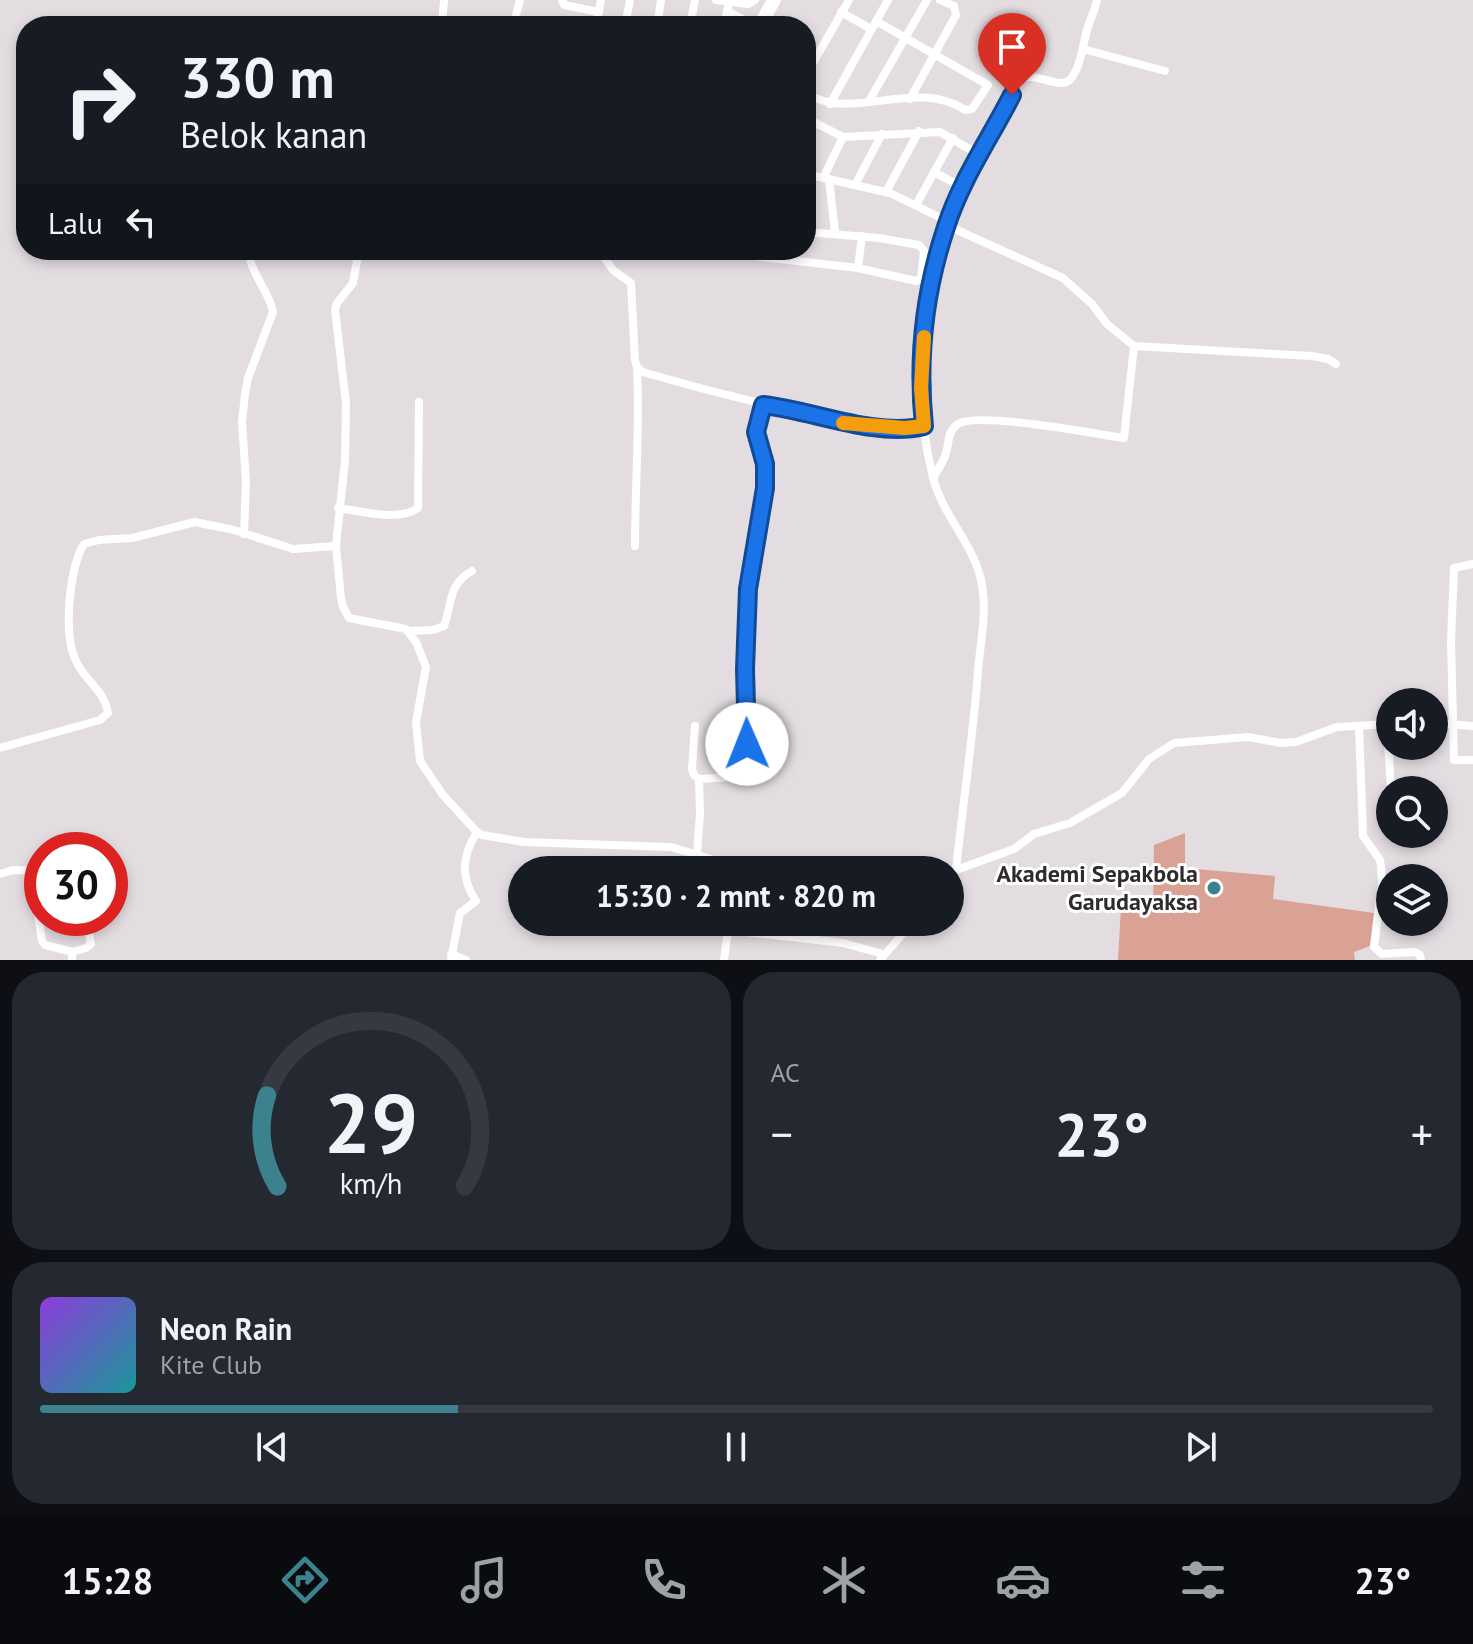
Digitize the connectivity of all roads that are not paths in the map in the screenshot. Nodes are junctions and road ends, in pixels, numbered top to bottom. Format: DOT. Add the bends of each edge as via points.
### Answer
graph roads {
  1 [pos="562,0"];
  2 [pos="601,0"];
  3 [pos="716,0"];
  4 [pos="755,0"];
  5 [pos="927,0"];
  6 [pos="940,0"];
  7 [pos="1097,0"];
  8 [pos="845,1"];
  9 [pos="885,1"];
  10 [pos="728,7"];
  11 [pos="599,12"];
  12 [pos="841,12"];
  13 [pos="598,16"];
  14 [pos="726,16"];
  15 [pos="741,16"];
  16 [pos="873,25"];
  17 [pos="905,37"];
  18 [pos="1083,49"];
  19 [pos="934,55"];
  20 [pos="816,57"];
  21 [pos="1165,71"];
  22 [pos="910,99"];
  23 [pos="816,100"];
  24 [pos="869,101"];
  25 [pos="830,104"];
  26 [pos="816,124"];
  27 [pos="919,131"];
  28 [pos="882,134"];
  29 [pos="843,137"];
  30 [pos="953,138"];
  31 [pos="971,150"];
  32 [pos="934,172"];
  33 [pos="816,176"];
  34 [pos="826,178"];
  35 [pos="856,183"];
  36 [pos="958,185"];
  37 [pos="886,192"];
  38 [pos="916,205"];
  39 [pos="944,221"];
  40 [pos="816,232"];
  41 [pos="835,232"];
  42 [pos="862,236"];
  43 [pos="250,260"];
  44 [pos="357,260"];
  45 [pos="606,260"];
  46 [pos="794,260"];
  47 [pos="858,268"];
  48 [pos="1134,346"];
  49 [pos="1336,364"];
  50 [pos="637,367"];
  51 [pos="419,402"];
  52 [pos="763,405"];
  53 [pos="924,426"];
  54 [pos="933,478"];
  55 [pos="338,510"];
  56 [pos="244,534"];
  57 [pos="336,546"];
  58 [pos="635,546"];
  59 [pos="1473,564"];
  60 [pos="472,571"];
  61 [pos="408,631"];
  62 [pos="1448,724"];
  63 [pos="1452,724"];
  64 [pos="1376,725"];
  65 [pos="695,726"];
  66 [pos="1359,726"];
  67 [pos="1473,726"];
  68 [pos="0,748"];
  69 [pos="1473,760"];
  70 [pos="699,779"];
  71 [pos="477,832"];
  72 [pos="697,854"];
  73 [pos="703,856"];
  74 [pos="958,856"];
  75 [pos="964,867"];
  76 [pos="24,871"];
  77 [pos="0,874"];
  78 [pos="41,936"];
  79 [pos="91,936"];
  80 [pos="728,936"];
  81 [pos="796,936"];
  82 [pos="900,936"];
  83 [pos="73,956"];
  84 [pos="451,957"];
  85 [pos="881,957"];
  86 [pos="466,960"];
  87 [pos="724,960"];
  88 [pos="1421,960"];
  1 -- 11 [label="street" via="564,5"];
  2 -- 11 [label="street"];
  3 -- 10 [label="street"];
  4 -- 10 [label="street"];
  5 -- 17 [label="street"];
  6 -- 19 [label="street" via="957,13"];
  7 -- 18 [label="street"];
  8 -- 12 [label="street"];
  9 -- 16 [label="street"];
  10 -- 14 [label="street"];
  10 -- 15 [label="street"];
  11 -- 13 [label="street"];
  12 -- 16 [label="street"];
  12 -- 20 [label="street"];
  16 -- 17 [label="street"];
  16 -- 25 [label="street"];
  17 -- 19 [label="street"];
  17 -- 24 [label="street"];
  18 -- 21 [label="street"];
  18 -- 39 [label="street" via="1067,82 1028,76 1019,80"];
  19 -- 22 [label="street"];
  19 -- 22 [label="street" via="988,85 983,95 969,111 943,98"];
  22 -- 24 [label="street"];
  23 -- 25 [label="street"];
  24 -- 25 [label="street"];
  26 -- 29 [label="street"];
  27 -- 28 [label="street"];
  27 -- 30 [label="street"];
  27 -- 37 [label="street"];
  28 -- 29 [label="street"];
  28 -- 35 [label="street"];
  29 -- 34 [label="street"];
  30 -- 31 [label="street"];
  30 -- 32 [label="street"];
  32 -- 36 [label="street"];
  32 -- 38 [label="street"];
  33 -- 34 [label="street"];
  34 -- 35 [label="street"];
  34 -- 41 [label="street"];
  35 -- 37 [label="street"];
  37 -- 38 [label="street"];
  38 -- 39 [label="street"];
  39 -- 48 [label="street" via="1063,278"];
  39 -- 53 [label="street" via="925,315"];
  40 -- 41 [label="street"];
  41 -- 42 [label="street"];
  42 -- 47 [label="street"];
  42 -- 47 [label="street" via="919,245 924,251 923,274 916,281"];
  43 -- 56 [label="street" via="273,312 245,394"];
  44 -- 55 [label="street" via="353,283 335,310 346,403"];
  45 -- 50 [label="street" via="631,283"];
  46 -- 47 [label="street"];
  48 -- 49 [label="street" via="1312,356"];
  48 -- 54 [label="street" via="1124,438 964,421 948,435 946,455"];
  50 -- 52 [label="street"];
  50 -- 58 [label="street"];
  51 -- 55 [label="street" via="418,508 386,514"];
  52 -- 53 [label="street" via="844,423"];
  52 -- 70 [label="street" via="756,432 765,488 748,589 749,774"];
  53 -- 54 [label="street"];
  54 -- 74 [label="street" via="976,559 983,591"];
  55 -- 57 [label="street"];
  56 -- 57 [label="street" via="293,549"];
  56 -- 68 [label="street" via="189,522 82,547 69,595 69,617 76,661 99,690 108,713 100,720"];
  57 -- 61 [label="street" via="346,615"];
  59 -- 63 [label="street" via="1454,568"];
  60 -- 61 [label="street" via="452,590 444,626"];
  61 -- 71 [label="street" via="426,667 416,722 420,761"];
  62 -- 63 [label="street"];
  63 -- 67 [label="street"];
  63 -- 69 [label="street" via="1454,760"];
  64 -- 66 [label="street"];
  65 -- 70 [label="street" via="692,769"];
  66 -- 75 [label="street" via="1337,727 1296,742 1248,737 1174,743 1149,759 1128,787 1109,801 1070,823 1034,834 1014,849"];
  66 -- 88 [label="street" via="1363,836 1381,867 1374,947 1382,954 1415,952"];
  70 -- 72 [label="street"];
  71 -- 72 [label="street" via="524,842 655,846"];
  71 -- 84 [label="street" via="464,862 476,901 460,913"];
  72 -- 73 [label="street"];
  76 -- 77 [label="street"];
  78 -- 83 [label="street" via="45,945"];
  79 -- 83 [label="street" via="91,944"];
  80 -- 87 [label="street"];
  81 -- 85 [label="street" via="843,943"];
  82 -- 85 [label="street"];
  84 -- 86 [label="street"];
}
